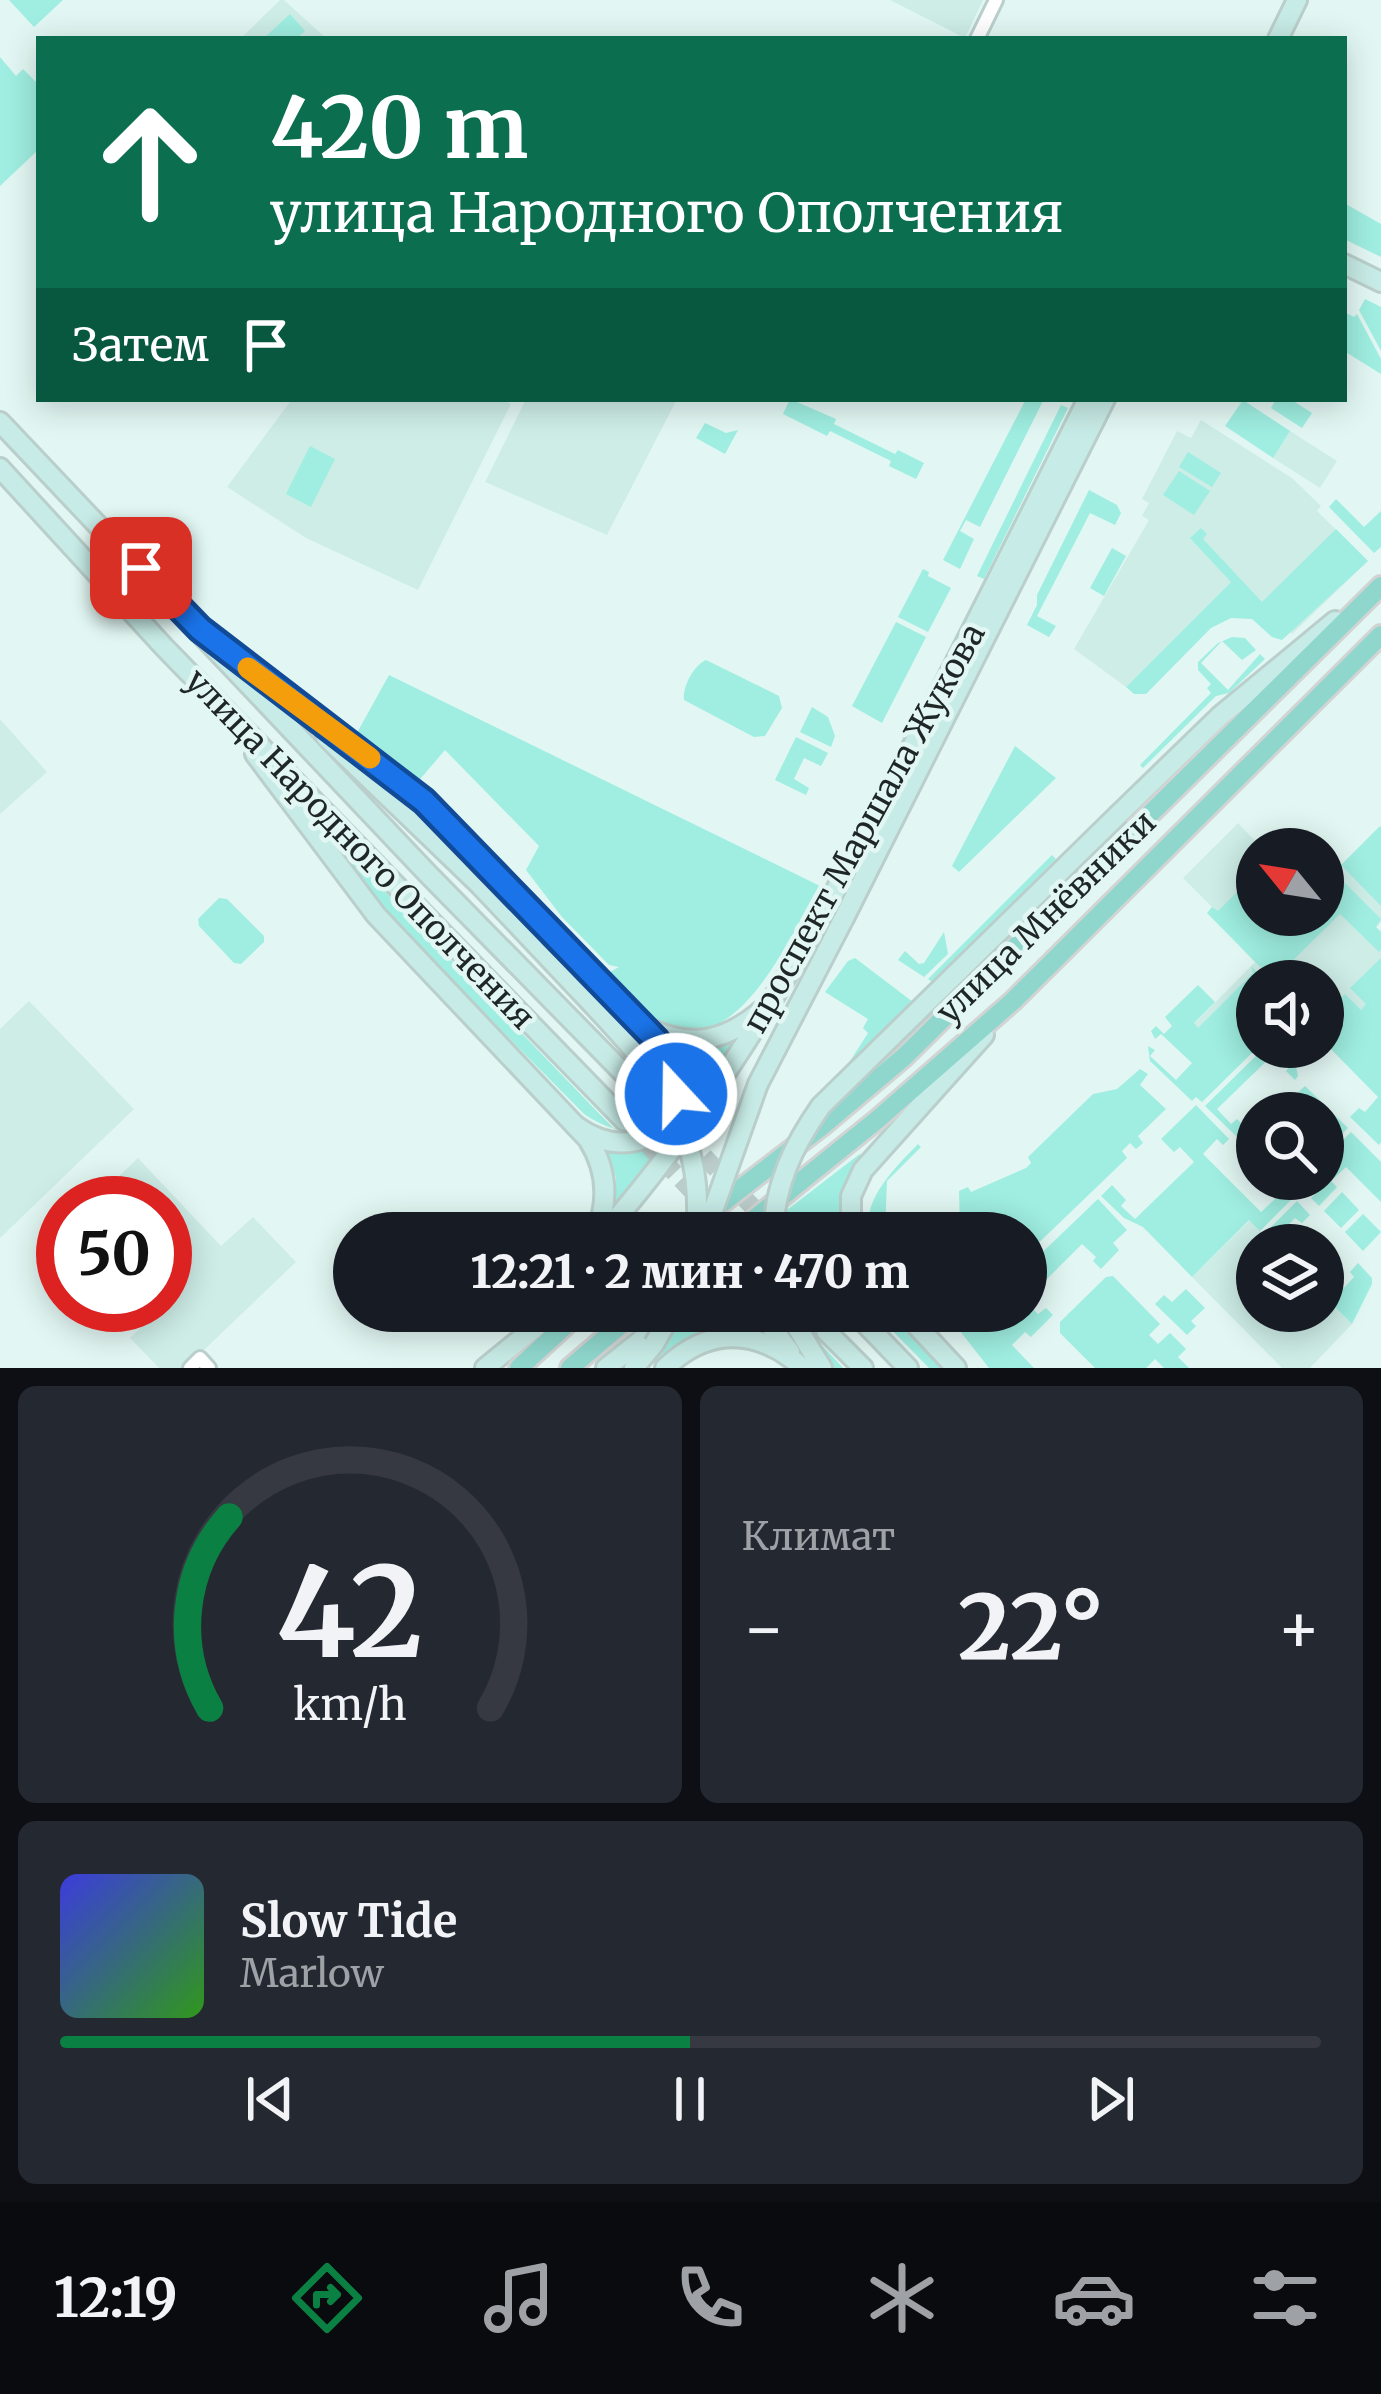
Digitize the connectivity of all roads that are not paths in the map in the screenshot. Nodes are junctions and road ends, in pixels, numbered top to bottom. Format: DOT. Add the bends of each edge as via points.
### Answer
graph roads {
  1 [pos="996,0"];
  2 [pos="1285,0"];
  3 [pos="1297,0"];
  4 [pos="978,36"];
  5 [pos="1267,36"];
  6 [pos="1279,36"];
  7 [pos="1347,265"];
  8 [pos="1381,282"];
  9 [pos="1086,402"];
  10 [pos="1103,402"];
  11 [pos="0,422"];
  12 [pos="0,468"];
  13 [pos="1381,585"];
  14 [pos="200,629"];
  15 [pos="1381,635"];
  16 [pos="283,696"];
  17 [pos="216,701"];
  18 [pos="784,984"];
  19 [pos="1013,1001"];
  20 [pos="640,1024"];
  21 [pos="648,1098"];
  22 [pos="625,1121"];
  23 [pos="576,1126"];
  24 [pos="604,1212"];
  25 [pos="620,1212"];
  26 [pos="694,1212"];
  27 [pos="699,1212"];
  28 [pos="715,1212"];
  29 [pos="763,1212"];
  30 [pos="776,1212"];
  31 [pos="851,1212"];
  32 [pos="514,1332"];
  33 [pos="528,1332"];
  34 [pos="558,1332"];
  35 [pos="613,1332"];
  36 [pos="650,1332"];
  37 [pos="661,1332"];
  38 [pos="775,1332"];
  39 [pos="797,1332"];
  40 [pos="827,1332"];
  41 [pos="873,1332"];
  42 [pos="923,1332"];
  43 [pos="190,1368"];
  44 [pos="209,1368"];
  45 [pos="482,1368"];
  46 [pos="519,1368"];
  47 [pos="570,1368"];
  48 [pos="606,1368"];
  49 [pos="634,1368"];
  50 [pos="665,1368"];
  51 [pos="803,1368"];
  52 [pos="821,1368"];
  53 [pos="863,1368"];
  54 [pos="908,1368"];
  55 [pos="956,1368"];
  1 -- 4 [label="street"];
  2 -- 5 [label="main road"];
  3 -- 6 [label="main road"];
  7 -- 8 [label="main road"];
  9 -- 18 [label="main road, проспект Маршала Жукова"];
  10 -- 27 [label="main road, проспект Маршала Жукова, bridge"];
  11 -- 14 [label="main road, улица Народного Ополчения"];
  12 -- 17 [label="main road, улица Народного Ополчения"];
  13 -- 28 [label="main road, улица Мнёвники" via="904,1057"];
  13 -- 30 [label="main road, bridge" via="1220,716 821,1106 787,1162"];
  14 -- 16 [label="main road"];
  14 -- 21 [label="main road, улица Народного Ополчения"];
  15 -- 19 [label="main road, улица Мнёвники"];
  16 -- 20 [label="main road" via="424,801"];
  16 -- 26 [label="main road, bridge" via="478,883 636,1050 669,1096 690,1150"];
  17 -- 22 [label="main road, улица Народного Ополчения"];
  17 -- 23 [label="main road" via="376,915"];
  18 -- 20 [label="main road" via="753,1018 715,1039 683,1040"];
  18 -- 25 [label="main road, проспект Маршала Жукова" via="699,1114"];
  19 -- 29 [label="main road, улица Мнёвники"];
  19 -- 31 [label="main road" via="863,1170"];
  20 -- 23 [label="main road" via="674,1076 668,1116 653,1134 622,1143"];
  23 -- 24 [label="main road" via="604,1180"];
  32 -- 45 [label="main road"];
  33 -- 45 [label="main road"];
  34 -- 46 [label="main road"];
  35 -- 47 [label="main road"];
  36 -- 48 [label="main road"];
  37 -- 49 [label="main road, bridge"];
  38 -- 51 [label="main road"];
  39 -- 52 [label="main road"];
  40 -- 53 [label="main road"];
  41 -- 54 [label="main road"];
  42 -- 55 [label="main road"];
  43 -- 44 [label="street" via="200,1358"];
  50 -- 51 [label="main road" via="703,1341 733,1335 766,1343"];
}
